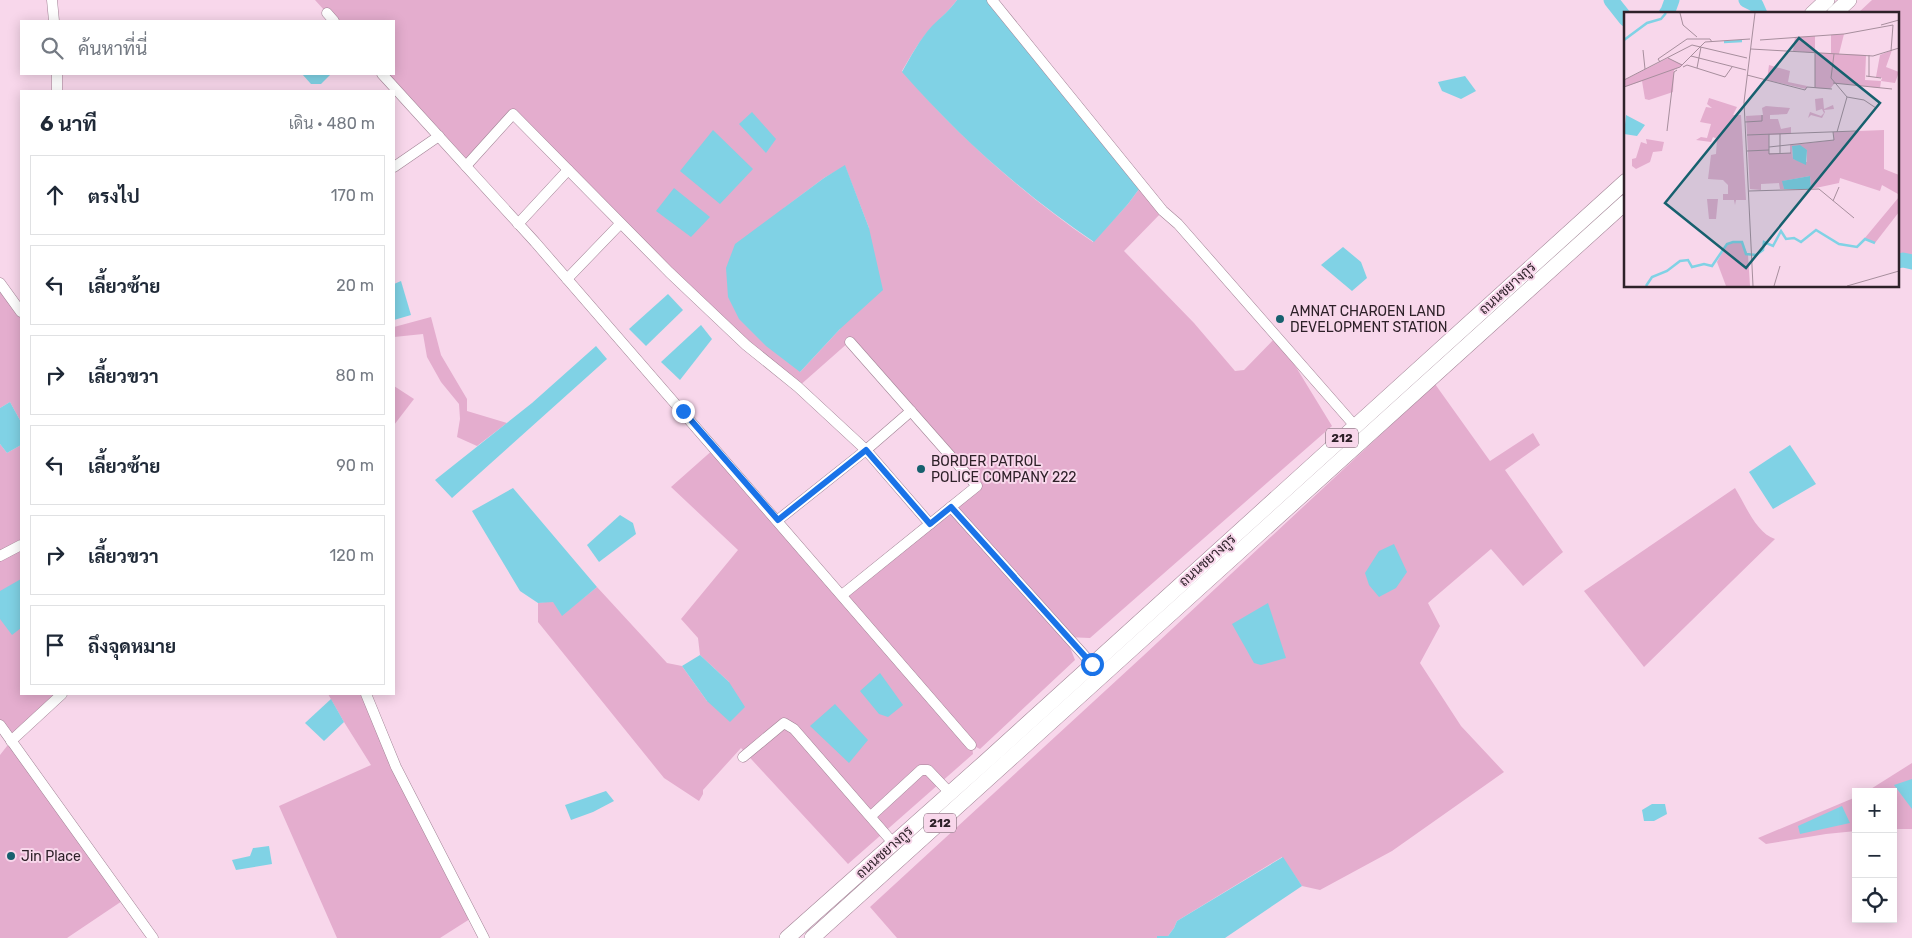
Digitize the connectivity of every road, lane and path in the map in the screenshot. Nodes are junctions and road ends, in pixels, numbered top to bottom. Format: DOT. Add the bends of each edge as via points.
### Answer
graph roads {
  1 [pos="52,0"];
  2 [pos="992,0"];
  3 [pos="1827,0"];
  4 [pos="1849,0"];
  5 [pos="1814,12"];
  6 [pos="1836,12"];
  7 [pos="54,20"];
  8 [pos="57,75"];
  9 [pos="383,75"];
  10 [pos="57,90"];
  11 [pos="439,136"];
  12 [pos="395,166"];
  13 [pos="466,166"];
  14 [pos="568,170"];
  15 [pos="1624,183"];
  16 [pos="1624,204"];
  17 [pos="518,224"];
  18 [pos="620,224"];
  19 [pos="567,279"];
  20 [pos="0,283"];
  21 [pos="20,311"];
  22 [pos="850,342"];
  23 [pos="911,411"];
  24 [pos="1355,426"];
  25 [pos="866,450"];
  26 [pos="951,507"];
  27 [pos="778,520"];
  28 [pos="930,524"];
  29 [pos="20,546"];
  30 [pos="0,556"];
  31 [pos="842,595"];
  32 [pos="1092,664"];
  33 [pos="61,695"];
  34 [pos="366,695"];
  35 [pos="1058,696"];
  36 [pos="1068,707"];
  37 [pos="0,725"];
  38 [pos="11,741"];
  39 [pos="972,745"];
  40 [pos="743,757"];
  41 [pos="950,793"];
  42 [pos="871,816"];
  43 [pos="894,844"];
  44 [pos="153,938"];
  45 [pos="484,938"];
  46 [pos="787,938"];
  47 [pos="812,938"];
  1 -- 7 [label="street"];
  2 -- 24 [label="street" via="1163,210"];
  3 -- 5 [label="highway"];
  4 -- 6 [label="highway"];
  8 -- 10 [label="street"];
  9 -- 11 [label="street"];
  11 -- 12 [label="street"];
  11 -- 13 [label="street"];
  13 -- 14 [label="street" via="513,114"];
  13 -- 17 [label="street"];
  14 -- 17 [label="street"];
  14 -- 18 [label="street"];
  15 -- 24 [label="highway, ถนนชยางกูร / 212"];
  16 -- 36 [label="highway, ถนนชยางกูร / 212"];
  17 -- 19 [label="street"];
  18 -- 19 [label="street"];
  18 -- 25 [label="street" via="746,345 798,387"];
  19 -- 27 [label="street"];
  20 -- 21 [label="street"];
  22 -- 23 [label="street"];
  23 -- 25 [label="street"];
  23 -- 26 [label="street" via="977,486"];
  24 -- 32 [label="highway, ถนนชยางกูร / 212"];
  25 -- 27 [label="street"];
  25 -- 28 [label="street"];
  26 -- 28 [label="street"];
  26 -- 32 [label="street"];
  27 -- 31 [label="street"];
  28 -- 31 [label="street"];
  29 -- 30 [label="street"];
  31 -- 39 [label="street"];
  32 -- 35 [label="highway, ถนนชยางกูร / 212"];
  33 -- 38 [label="street"];
  34 -- 45 [label="street" via="396,767"];
  35 -- 36 [label="highway"];
  35 -- 41 [label="highway, ถนนชยางกูร / 212"];
  36 -- 47 [label="highway, ถนนชยางกูร / 212"];
  37 -- 38 [label="street"];
  38 -- 44 [label="street"];
  40 -- 42 [label="street" via="784,723 794,729"];
  41 -- 42 [label="street" via="928,770 921,770"];
  41 -- 43 [label="highway, ถนนชยางกูร / 212"];
  42 -- 43 [label="street"];
  43 -- 46 [label="highway, ถนนชยางกูร / 212"];
}
